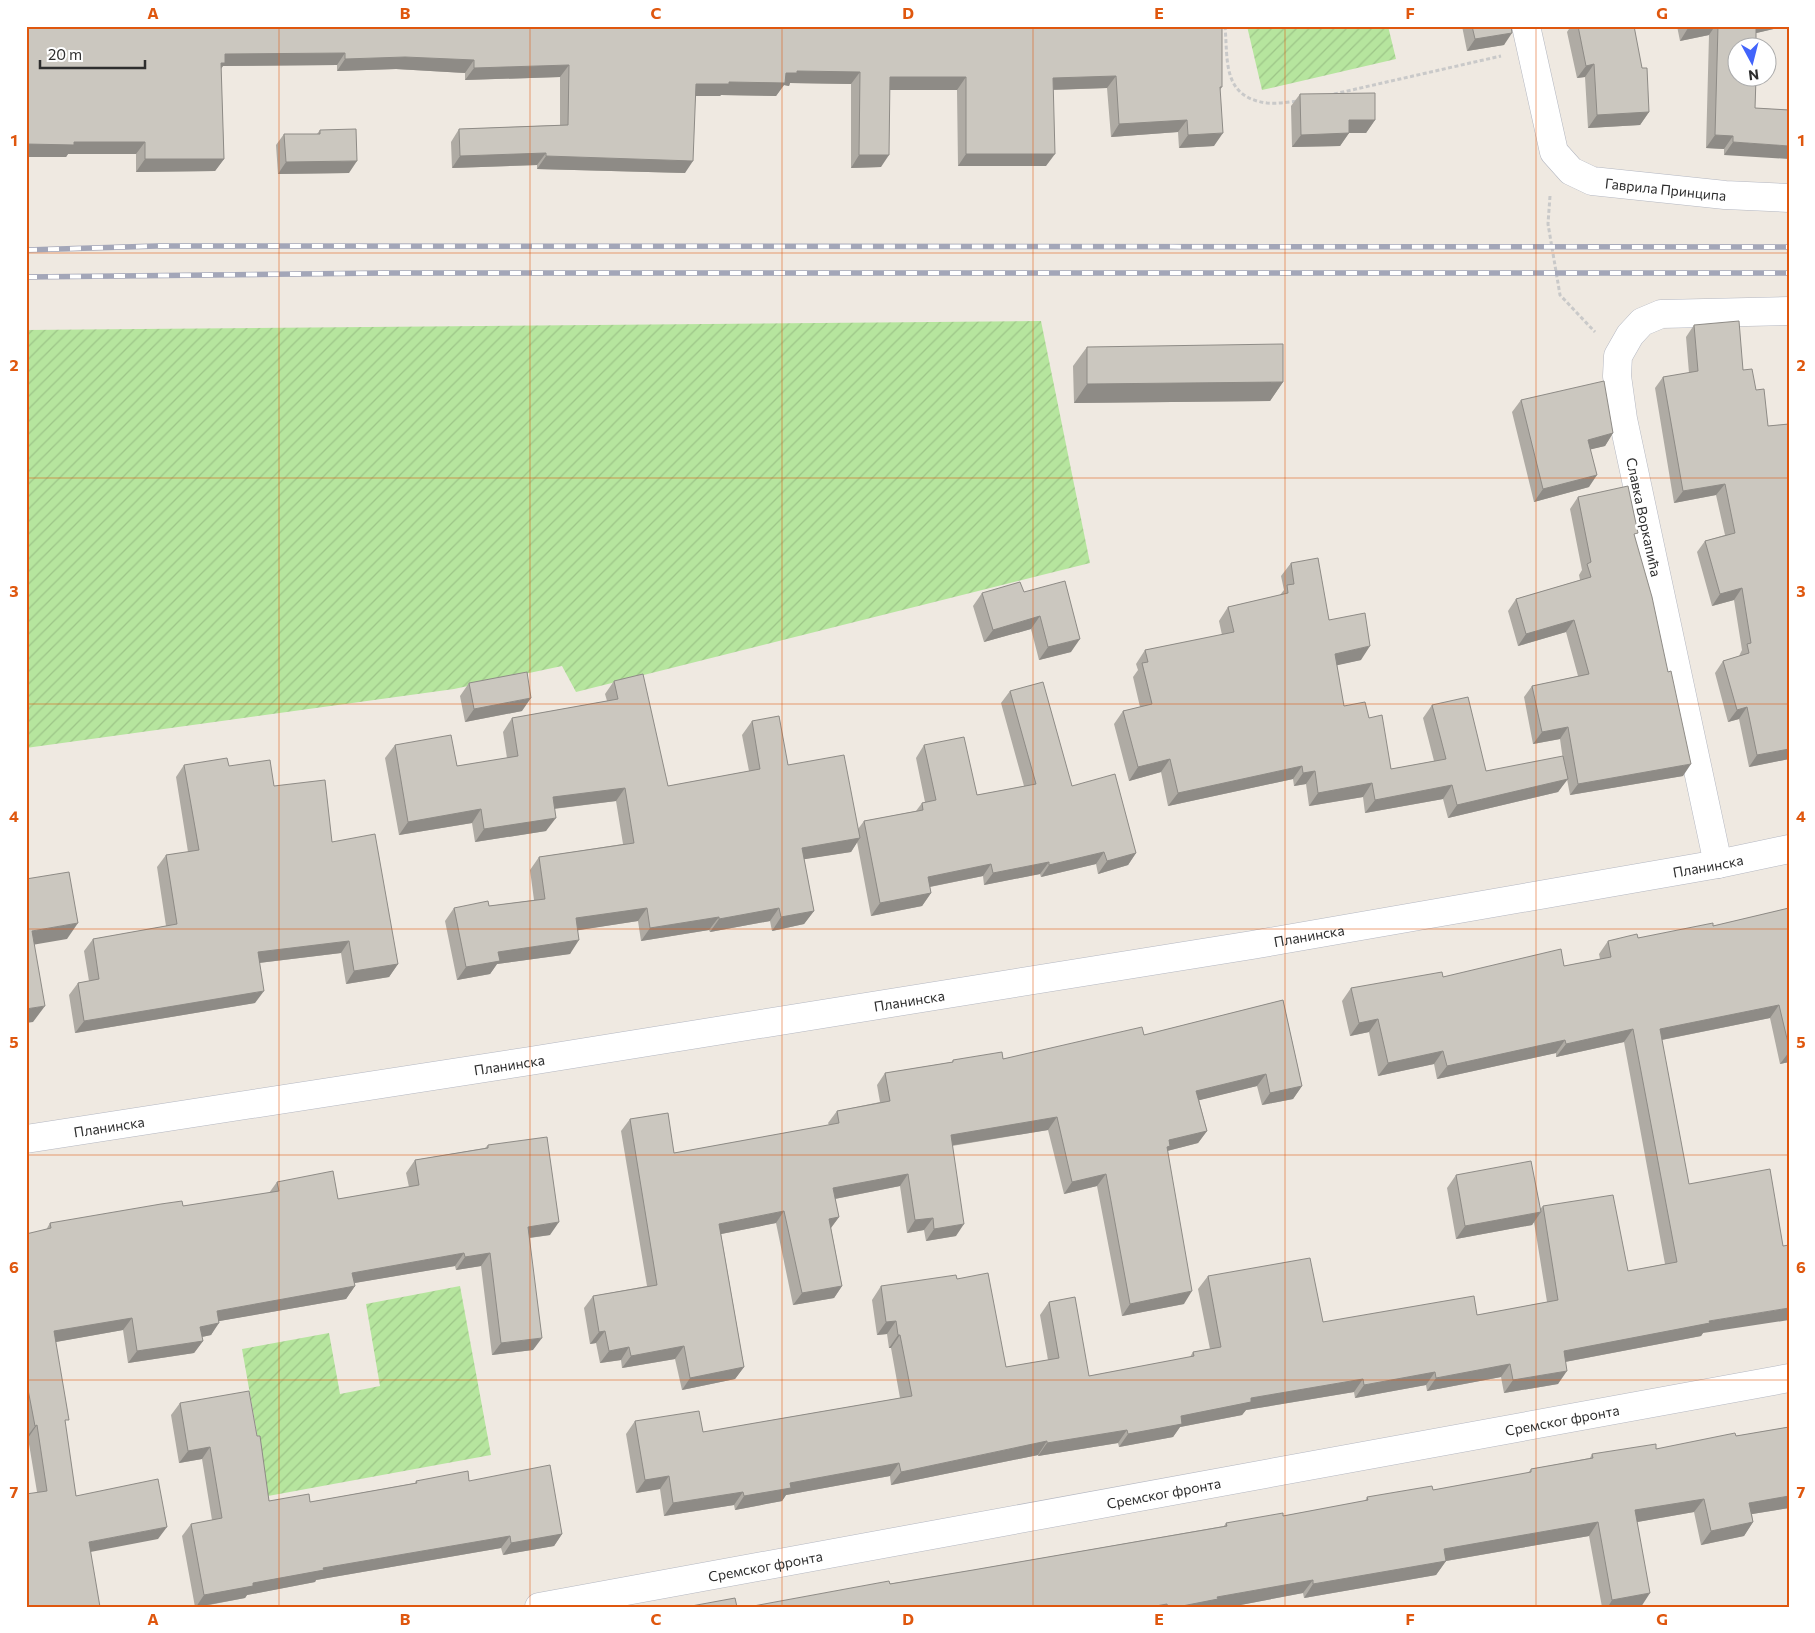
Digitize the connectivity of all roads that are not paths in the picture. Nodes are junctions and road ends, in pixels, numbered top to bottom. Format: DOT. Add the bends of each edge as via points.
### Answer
graph roads {
  1 [pos="1529,38"];
  2 [pos="1789,198"];
  3 [pos="1789,311"];
  4 [pos="1789,850"];
  5 [pos="1718,864"];
  6 [pos="26,1138"];
  7 [pos="1789,1378"];
  8 [pos="591,1602"];
  9 [pos="539,1607"];
  1 -- 2 [label="street, Гаврила Принципа" via="1554,152 1571,171 1592,181 1725,195"];
  3 -- 5 [label="street, Славка Воркапића" via="1661,314 1642,322 1618,356 1617,376 1623,419"];
  4 -- 5 [label="street, Планинска"];
  5 -- 6 [label="street, Планинска" via="1252,945"];
  7 -- 8 [label="street, Сремског фронта"];
  8 -- 9 [label="street, Сремског фронта"];
}
